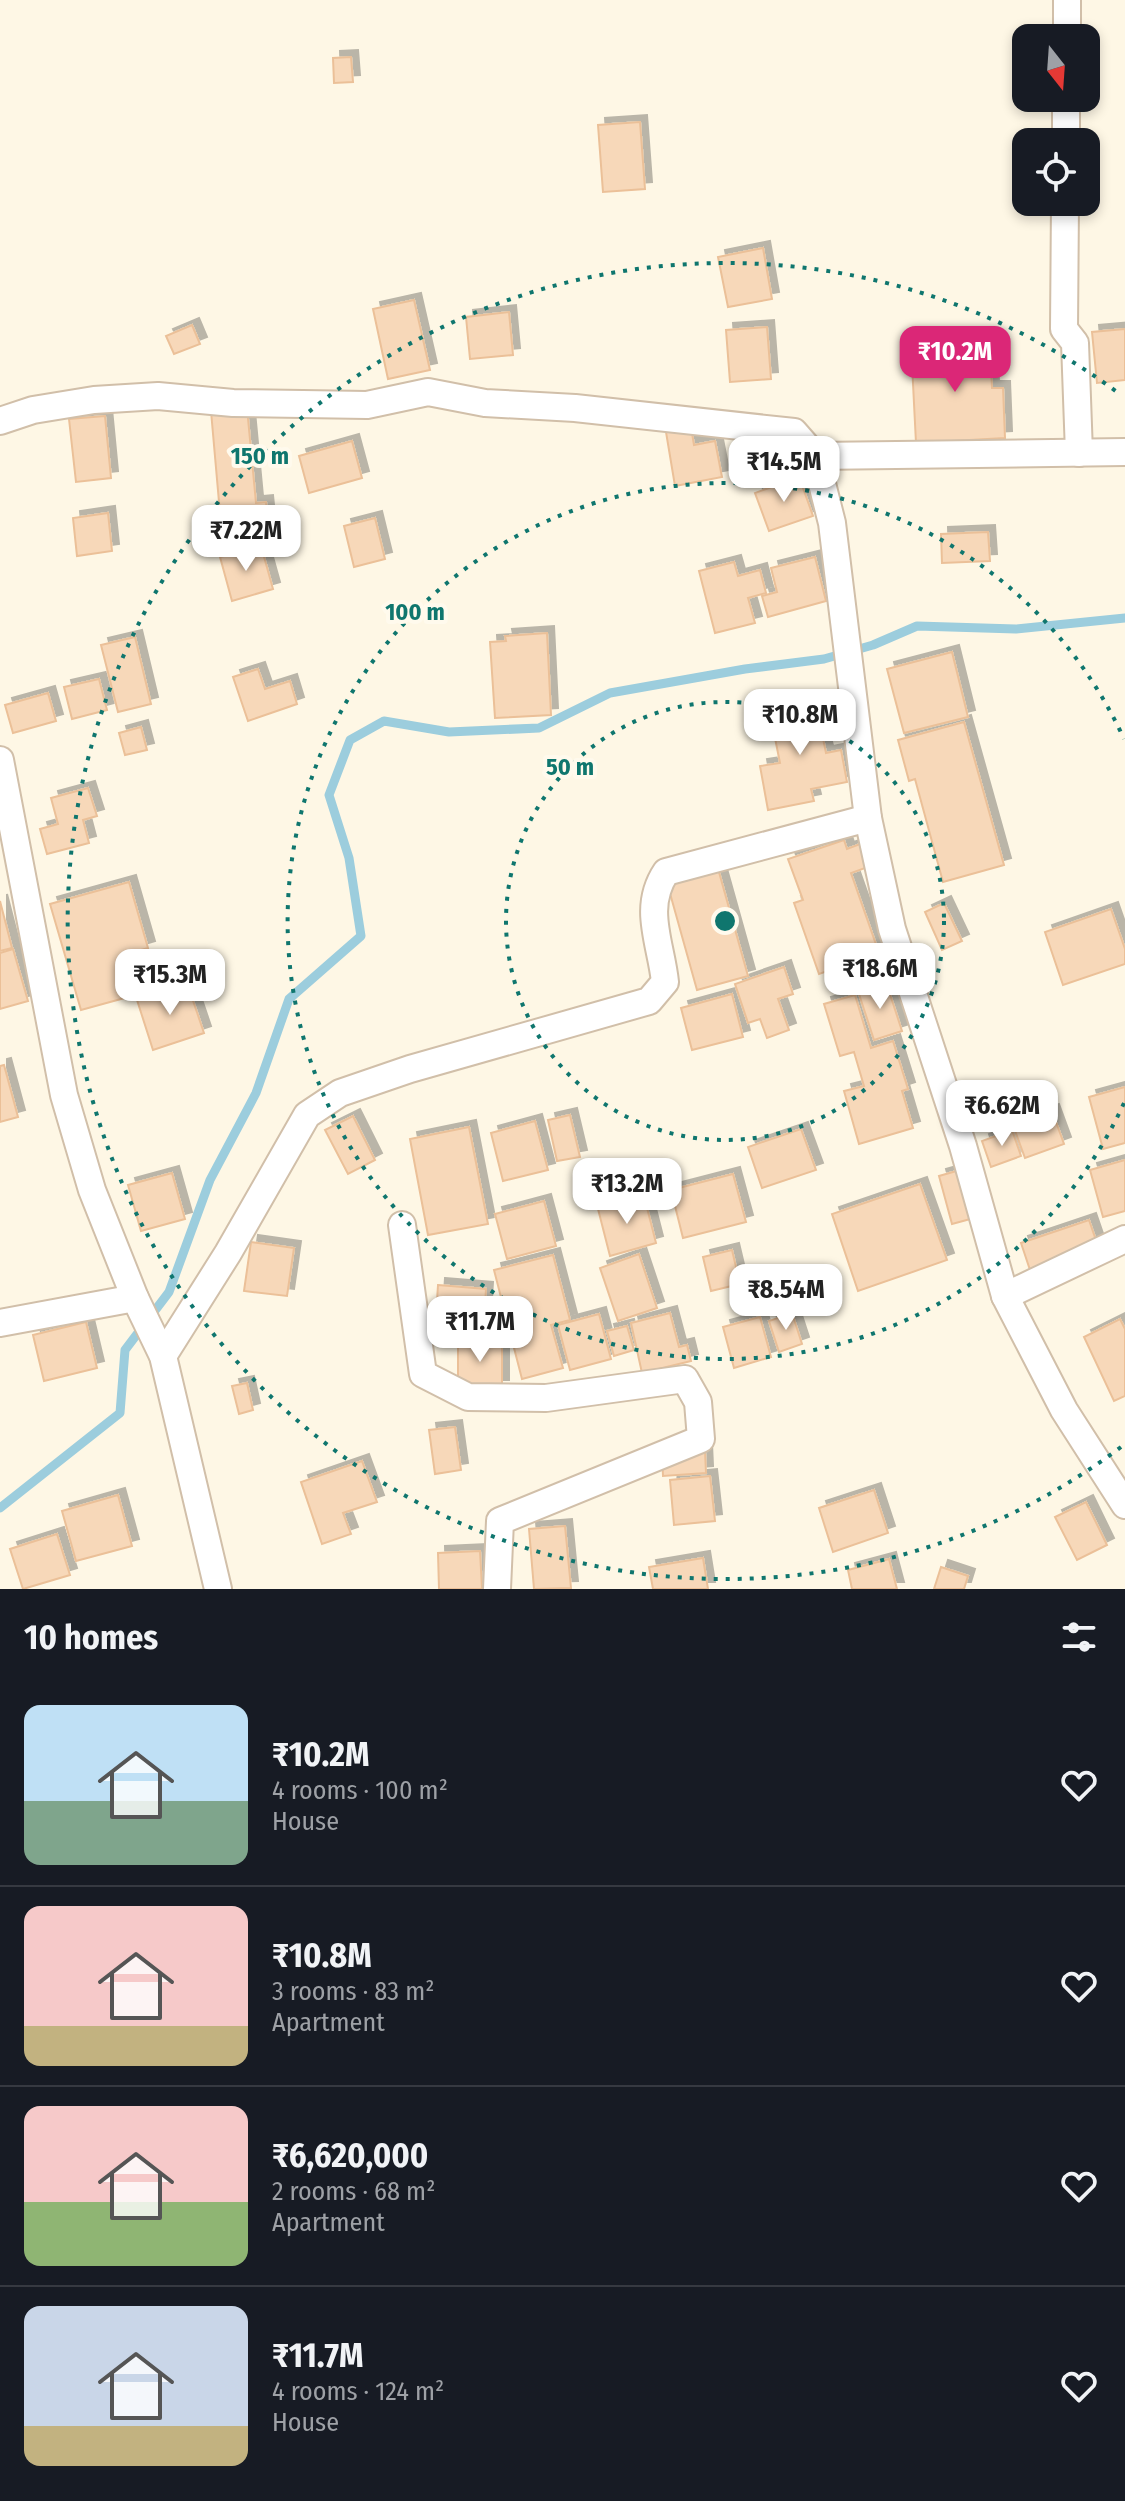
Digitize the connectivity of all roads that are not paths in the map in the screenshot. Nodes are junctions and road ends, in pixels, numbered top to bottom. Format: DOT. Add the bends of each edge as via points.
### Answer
graph roads {
  1 [pos="1067,0"];
  2 [pos="1067,24"];
  3 [pos="1065,216"];
  4 [pos="0,421"];
  5 [pos="1125,452"];
  6 [pos="1079,453"];
  7 [pos="815,456"];
  8 [pos="0,760"];
  9 [pos="868,818"];
  10 [pos="402,1225"];
  11 [pos="1125,1239"];
  12 [pos="1005,1296"];
  13 [pos="142,1315"];
  14 [pos="0,1323"];
  15 [pos="163,1356"];
  16 [pos="1114,1466"];
  17 [pos="1125,1505"];
  18 [pos="218,1589"];
  19 [pos="497,1589"];
  1 -- 2 [label="street"];
  3 -- 6 [label="street" via="1064,329 1075,343"];
  4 -- 7 [label="street" via="94,400 158,396 367,405 428,392 485,403 794,432"];
  5 -- 6 [label="street"];
  6 -- 7 [label="street"];
  7 -- 9 [label="street" via="832,523"];
  8 -- 13 [label="street" via="64,1095 92,1190"];
  9 -- 12 [label="street" via="892,929 954,1116"];
  9 -- 15 [label="street" via="666,872 655,888 653,924 665,982 649,1001 410,1069 340,1093 307,1115"];
  10 -- 19 [label="street" via="423,1374 468,1397 546,1398 685,1379 698,1402 701,1439 500,1521"];
  11 -- 12 [label="street"];
  12 -- 16 [label="street" via="1064,1410"];
  13 -- 14 [label="street"];
  13 -- 15 [label="street"];
  15 -- 18 [label="street"];
  16 -- 17 [label="street"];
}
